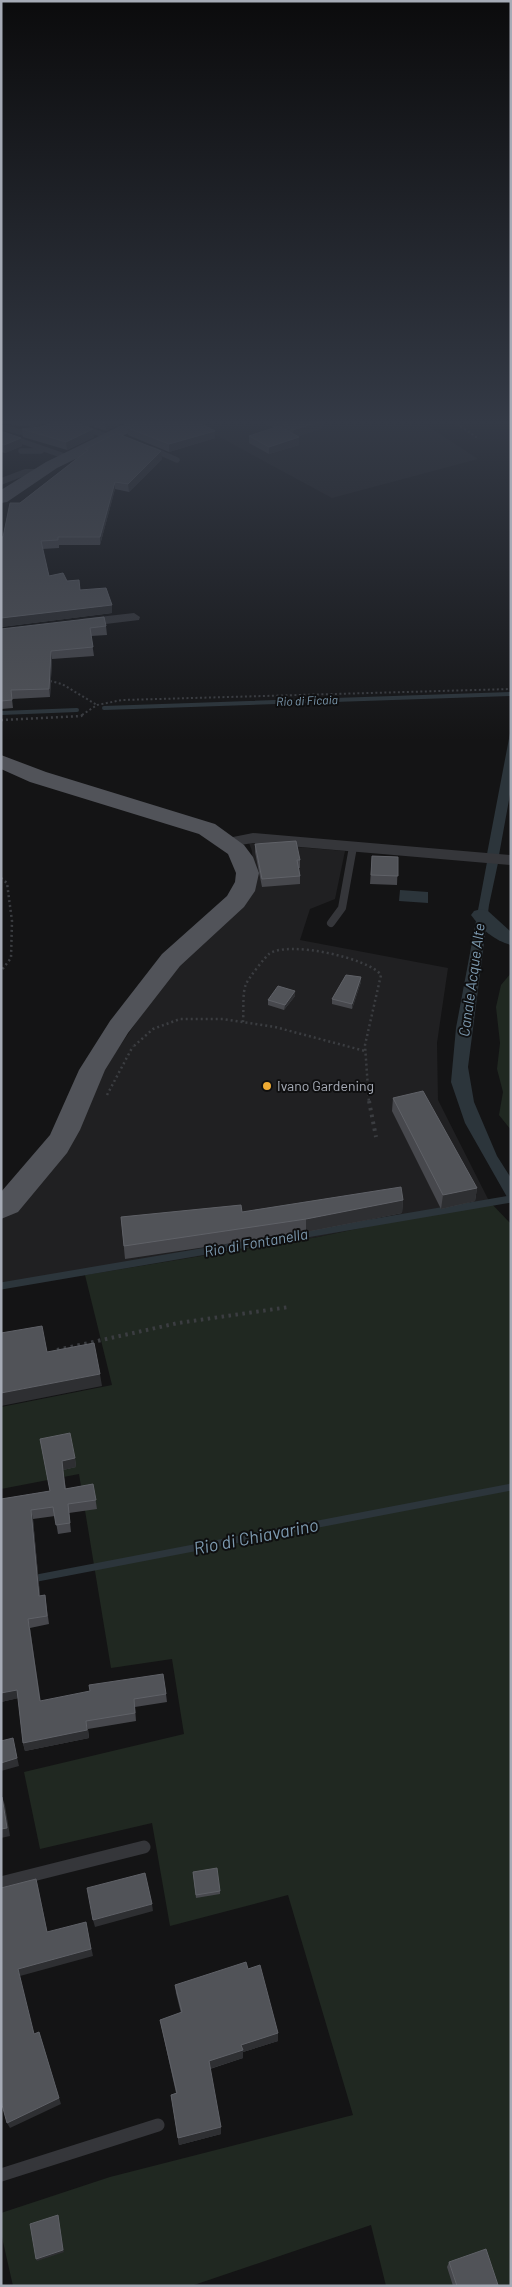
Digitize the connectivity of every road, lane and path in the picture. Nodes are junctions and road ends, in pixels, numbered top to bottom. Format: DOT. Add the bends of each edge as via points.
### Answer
graph roads {
  1 [pos="134,617"];
  2 [pos="68,624"];
  3 [pos="50,681"];
  4 [pos="511,689"];
  5 [pos="97,705"];
  6 [pos="1,720"];
  7 [pos="1,761"];
  8 [pos="228,842"];
  9 [pos="353,847"];
  10 [pos="498,859"];
  11 [pos="1,878"];
  12 [pos="331,923"];
  13 [pos="1,971"];
  14 [pos="243,1022"];
  15 [pos="134,1046"];
  16 [pos="365,1051"];
  17 [pos="376,1137"];
  18 [pos="1,1208"];
  19 [pos="289,1307"];
  20 [pos="52,1351"];
  21 [pos="144,1847"];
  22 [pos="1,1883"];
  23 [pos="158,2125"];
  24 [pos="1,2175"];
  1 -- 2 [label="street"];
  3 -- 5 [label="path" via="62,684"];
  4 -- 5 [label="path" via="122,700"];
  5 -- 6 [label="path" via="81,716"];
  7 -- 8 [label="main road" via="38,778 207,829"];
  8 -- 9 [label="street" via="253,838"];
  8 -- 18 [label="main road" via="240,854 248,873 246,885 234,902 173,958 113,1036 79,1095 58,1145 8,1204"];
  9 -- 10 [label="street"];
  9 -- 12 [label="lane" via="342,908"];
  11 -- 13 [label="path" via="6,883 12,920 10,958"];
  14 -- 15 [label="path" via="180,1019 153,1029"];
  14 -- 16 [label="path"];
  14 -- 16 [label="path" via="246,984 270,953 292,948 339,956 376,968 381,974"];
  16 -- 17 [label="path" via="370,1113"];
  19 -- 20 [label="path" via="178,1323"];
  21 -- 22 [label="lane"];
  23 -- 24 [label="lane"];
}
